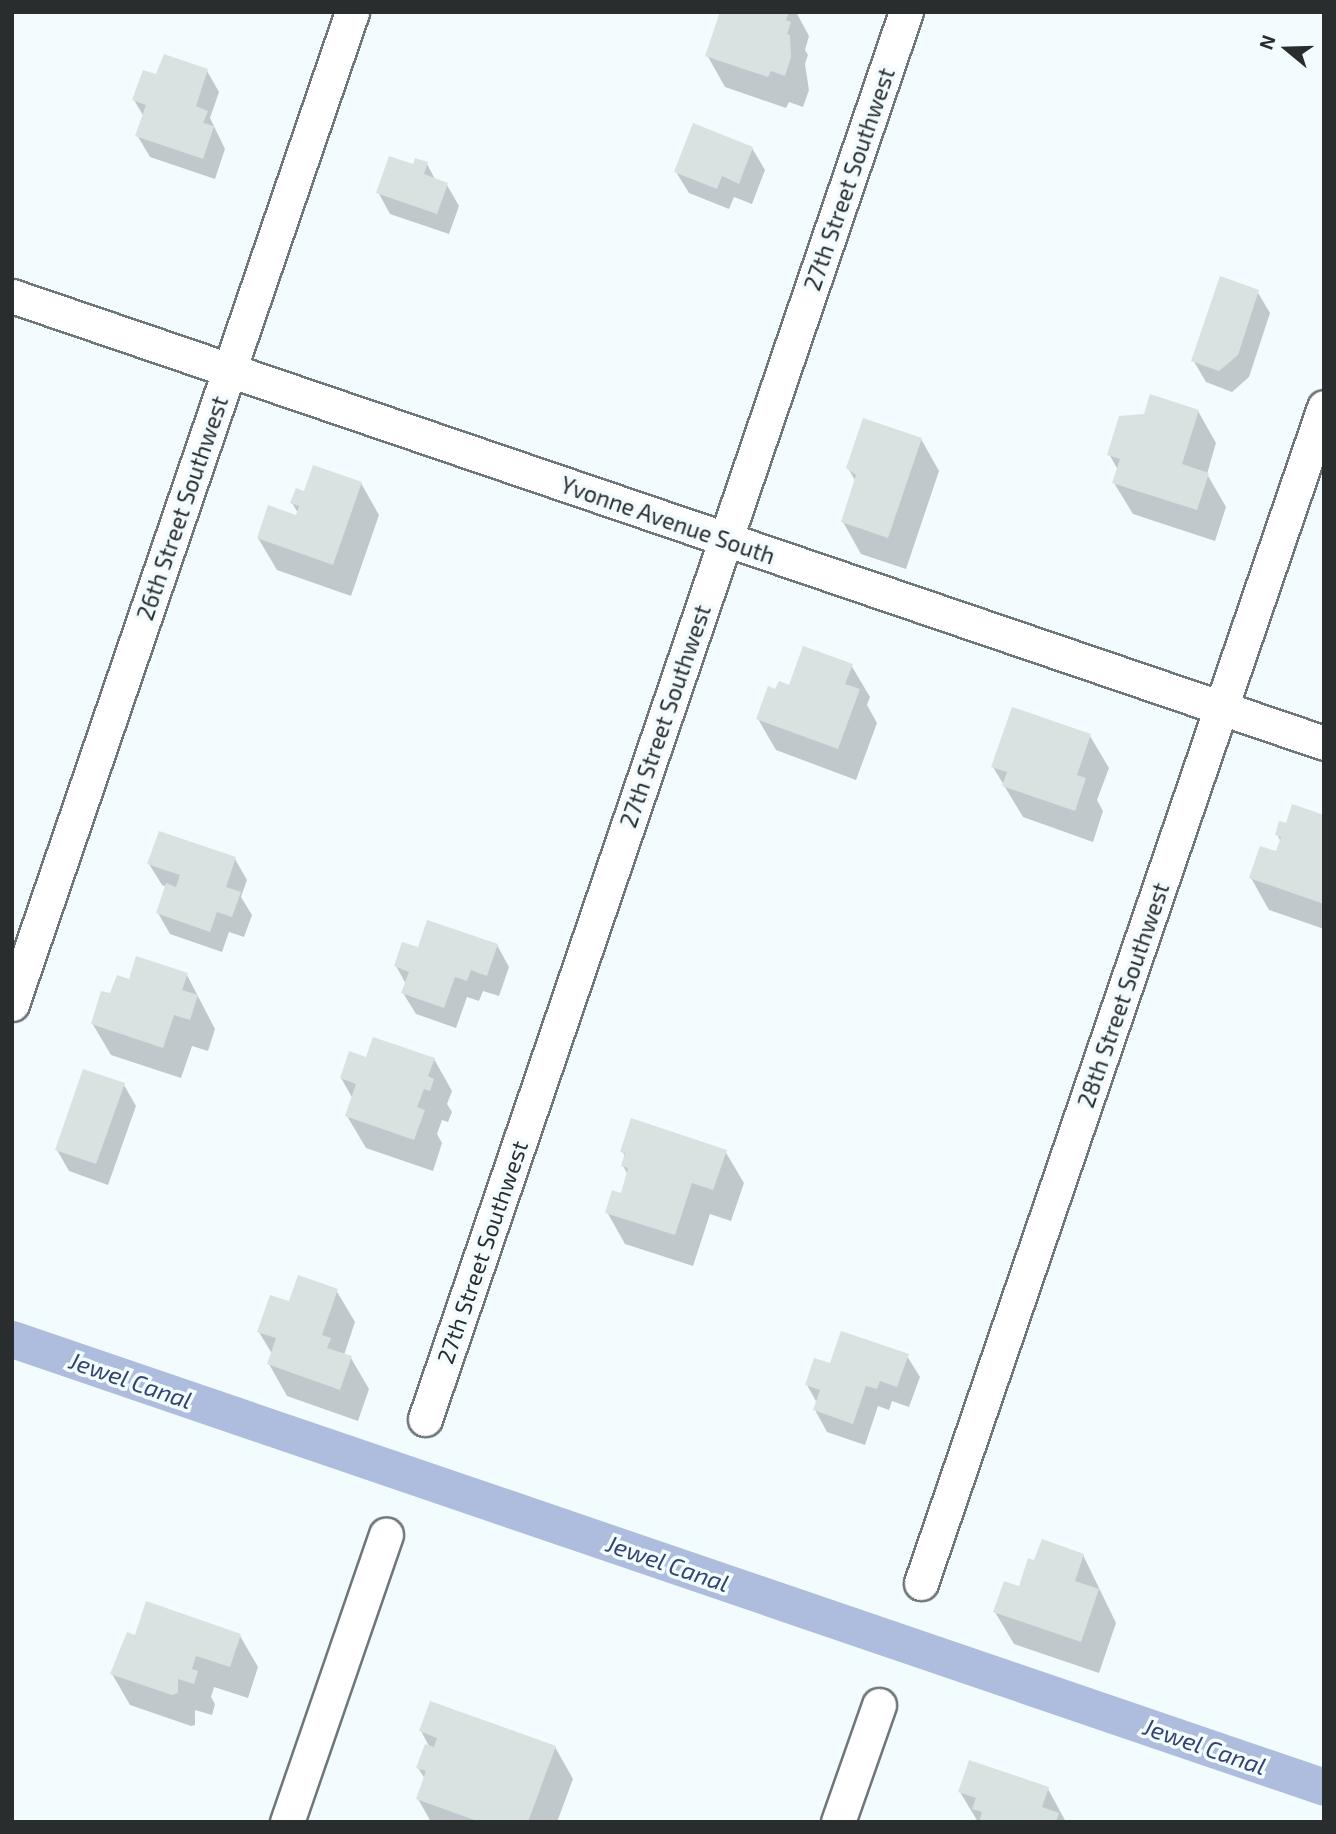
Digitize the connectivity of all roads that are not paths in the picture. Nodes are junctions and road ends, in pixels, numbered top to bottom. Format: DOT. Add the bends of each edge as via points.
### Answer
graph roads {
  1 [pos="352,12"];
  2 [pos="906,12"];
  3 [pos="12,296"];
  4 [pos="228,370"];
  5 [pos="1324,407"];
  6 [pos="726,540"];
  7 [pos="1221,708"];
  8 [pos="1324,743"];
  9 [pos="12,1004"];
  10 [pos="425,1419"];
  11 [pos="386,1535"];
  12 [pos="921,1583"];
  13 [pos="879,1705"];
  14 [pos="287,1822"];
  15 [pos="838,1822"];
  1 -- 4 [label="street, 26th Street Southwest"];
  2 -- 6 [label="street, 27th Street Southwest"];
  3 -- 4 [label="street, Yvonne Avenue South"];
  4 -- 6 [label="street, Yvonne Avenue South"];
  4 -- 9 [label="street, 26th Street Southwest"];
  5 -- 7 [label="street, 28th Street Southwest"];
  6 -- 7 [label="street, Yvonne Avenue South"];
  6 -- 10 [label="street, 27th Street Southwest"];
  7 -- 8 [label="street, Yvonne Avenue South"];
  7 -- 12 [label="street, 28th Street Southwest"];
  11 -- 14 [label="street"];
  13 -- 15 [label="street"];
}
